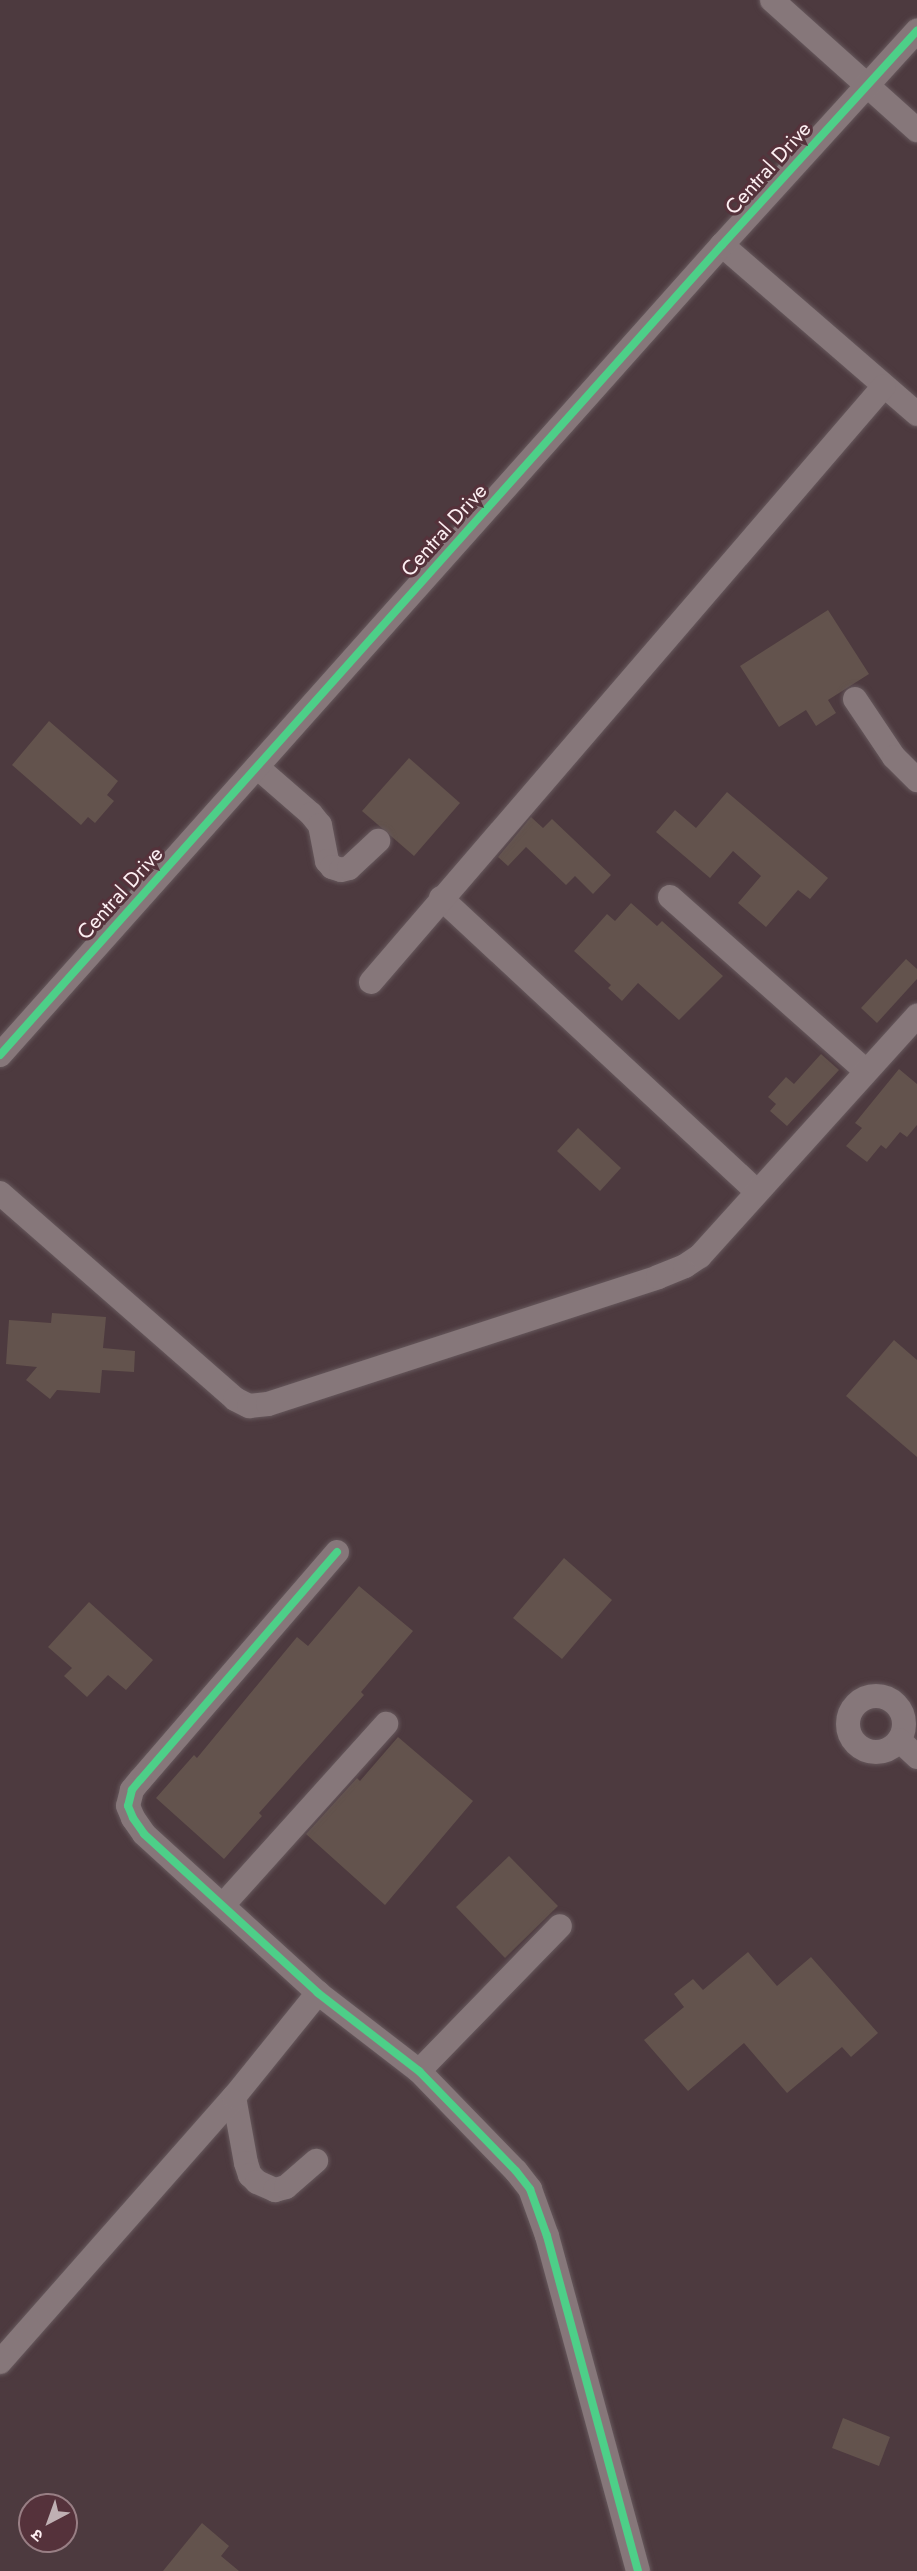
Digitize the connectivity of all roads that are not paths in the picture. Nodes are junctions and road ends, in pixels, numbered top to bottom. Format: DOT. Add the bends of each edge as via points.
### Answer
graph roads {
  1 [pos="771,0"];
  2 [pos="917,31"];
  3 [pos="867,86"];
  4 [pos="917,130"];
  5 [pos="722,245"];
  6 [pos="884,386"];
  7 [pos="917,414"];
  8 [pos="855,699"];
  9 [pos="257,767"];
  10 [pos="917,780"];
  11 [pos="378,841"];
  12 [pos="670,897"];
  13 [pos="441,898"];
  14 [pos="371,982"];
  15 [pos="917,1016"];
  16 [pos="0,1055"];
  17 [pos="866,1071"];
  18 [pos="756,1191"];
  19 [pos="0,1193"];
  20 [pos="337,1552"];
  21 [pos="386,1724"];
  22 [pos="899,1740"];
  23 [pos="917,1757"];
  24 [pos="223,1905"];
  25 [pos="560,1926"];
  26 [pos="318,1993"];
  27 [pos="419,2071"];
  28 [pos="234,2097"];
  29 [pos="316,2161"];
  30 [pos="0,2362"];
  31 [pos="638,2571"];
  1 -- 3 [label="street"];
  2 -- 3 [label="street, Central Drive"];
  3 -- 4 [label="street"];
  3 -- 5 [label="street, Central Drive"];
  5 -- 6 [label="street"];
  5 -- 9 [label="street, Central Drive"];
  6 -- 7 [label="street"];
  6 -- 13 [label="street"];
  8 -- 10 [label="street" via="894,757"];
  9 -- 11 [label="street" via="320,825 327,861 332,867 349,868"];
  9 -- 16 [label="street, Central Drive"];
  12 -- 17 [label="street"];
  13 -- 14 [label="street"];
  13 -- 18 [label="street"];
  15 -- 17 [label="street"];
  17 -- 18 [label="street"];
  18 -- 19 [label="street" via="700,1256 685,1266 268,1404 249,1406 222,1389"];
  20 -- 24 [label="street" via="140,1780 129,1799 133,1818 144,1834"];
  21 -- 24 [label="street"];
  22 -- 23 [label="street"];
  24 -- 26 [label="street"];
  25 -- 27 [label="street"];
  26 -- 27 [label="street"];
  26 -- 28 [label="street"];
  27 -- 31 [label="street" via="530,2189"];
  28 -- 29 [label="street" via="246,2163 257,2182 275,2190 286,2187"];
  28 -- 30 [label="street"];
}
